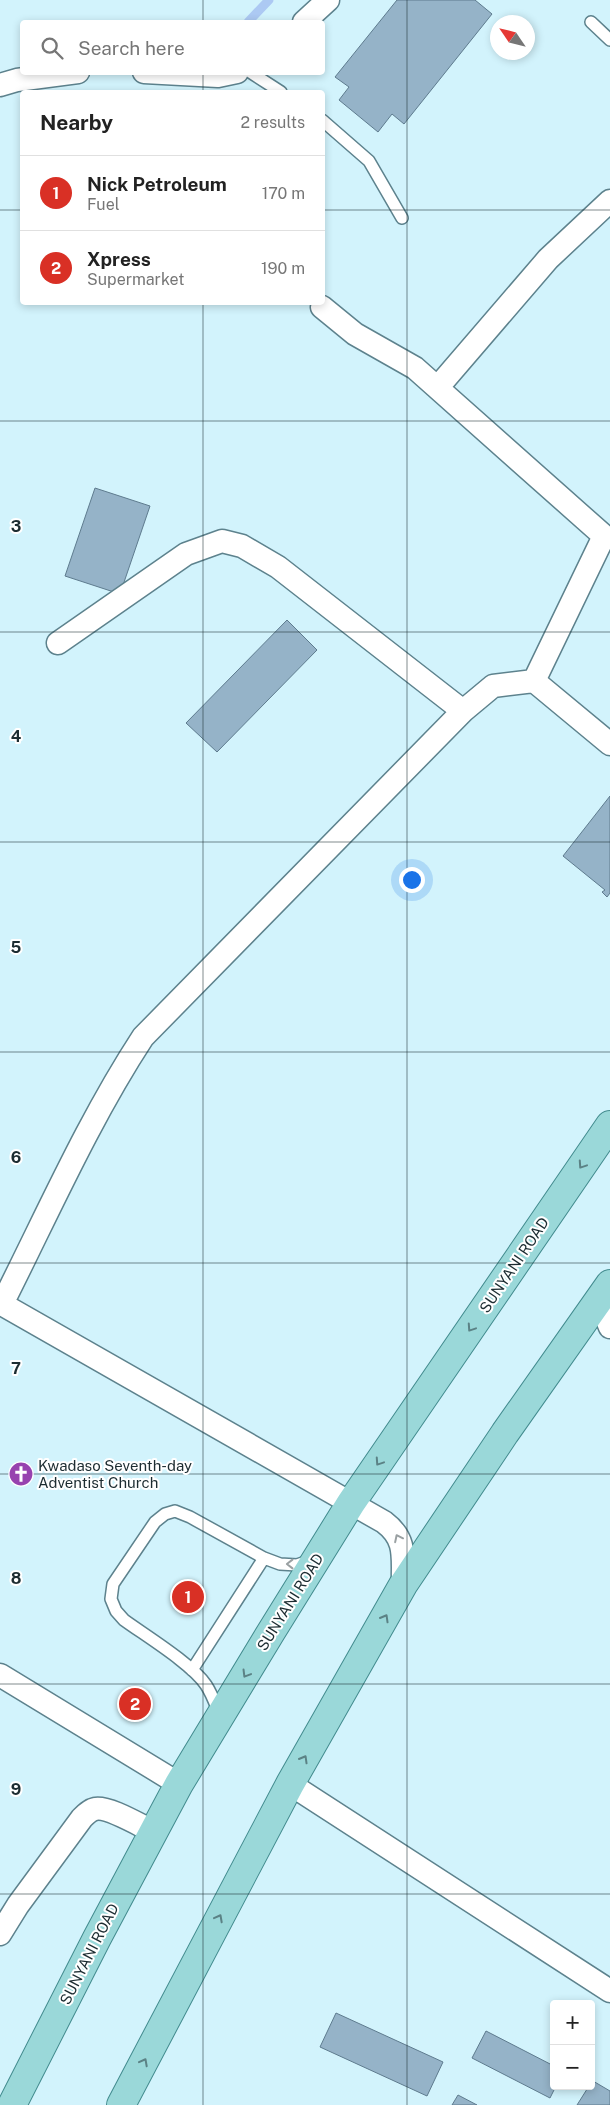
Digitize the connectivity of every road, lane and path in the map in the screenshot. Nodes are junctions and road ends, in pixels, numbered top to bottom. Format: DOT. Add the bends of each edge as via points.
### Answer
graph roads {
  1 [pos="328,0"];
  2 [pos="306,20"];
  3 [pos="591,22"];
  4 [pos="610,40"];
  5 [pos="55,75"];
  6 [pos="200,75"];
  7 [pos="223,75"];
  8 [pos="255,75"];
  9 [pos="0,84"];
  10 [pos="278,90"];
  11 [pos="325,123"];
  12 [pos="610,201"];
  13 [pos="402,218"];
  14 [pos="322,307"];
  15 [pos="438,387"];
  16 [pos="607,534"];
  17 [pos="58,643"];
  18 [pos="534,681"];
  19 [pos="463,711"];
  20 [pos="610,744"];
  21 [pos="610,1125"];
  22 [pos="604,1292"];
  23 [pos="1,1303"];
  24 [pos="610,1327"];
  25 [pos="351,1503"];
  26 [pos="264,1558"];
  27 [pos="316,1559"];
  28 [pos="403,1585"];
  29 [pos="192,1670"];
  30 [pos="0,1674"];
  31 [pos="220,1717"];
  32 [pos="179,1784"];
  33 [pos="290,1784"];
  34 [pos="154,1832"];
  35 [pos="9,1901"];
  36 [pos="0,1934"];
  37 [pos="610,1991"];
  38 [pos="124,2104"];
  39 [pos="12,2105"];
  1 -- 2 [label="street"];
  3 -- 4 [label="lane"];
  5 -- 9 [label="street"];
  6 -- 7 [label="street"];
  8 -- 10 [label="lane"];
  11 -- 13 [label="lane" via="369,161"];
  12 -- 15 [label="street" via="548,259"];
  14 -- 15 [label="street" via="349,330 402,359"];
  15 -- 16 [label="street"];
  16 -- 18 [label="street"];
  17 -- 19 [label="street" via="186,554 222,541 242,546 278,568"];
  18 -- 19 [label="street" via="493,686"];
  18 -- 20 [label="street"];
  19 -- 23 [label="street" via="143,1037 96,1117"];
  21 -- 25 [label="main road, SUNYANI ROAD, one-way"];
  22 -- 24 [label="street"];
  22 -- 28 [label="main road"];
  23 -- 25 [label="street"];
  25 -- 27 [label="main road, SUNYANI ROAD"];
  28 -- 25 [label="street, one-way" via="399,1536 384,1522"];
  27 -- 26 [label="lane, one-way" via="297,1565 280,1564"];
  26 -- 29 [label="lane"];
  26 -- 29 [label="lane" via="175,1511 155,1522 113,1584 111,1599 124,1620"];
  27 -- 31 [label="main road, SUNYANI ROAD, one-way"];
  33 -- 28 [label="main road, one-way"];
  29 -- 31 [label="lane" via="213,1696"];
  30 -- 32 [label="street"];
  31 -- 32 [label="main road, SUNYANI ROAD"];
  32 -- 34 [label="main road, SUNYANI ROAD"];
  33 -- 37 [label="street"];
  38 -- 33 [label="main road, one-way"];
  34 -- 35 [label="street" via="107,1810 97,1808 89,1811"];
  34 -- 39 [label="main road, SUNYANI ROAD"];
  35 -- 36 [label="street"];
}
